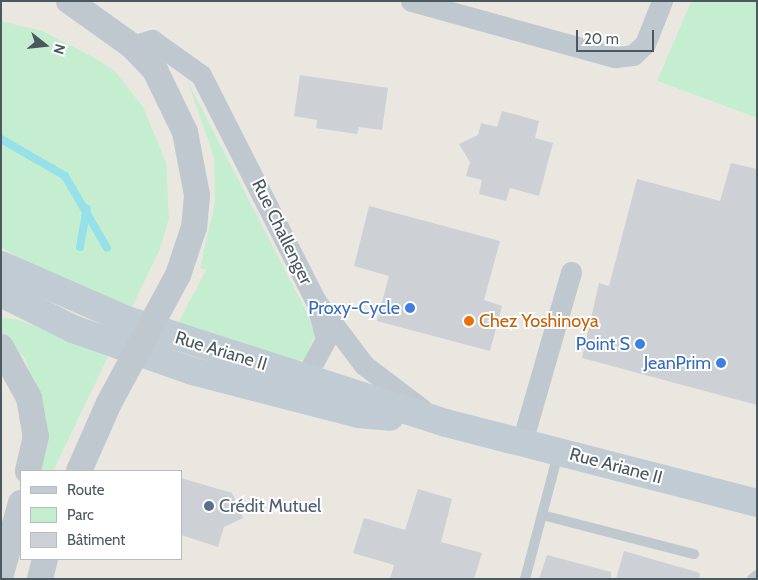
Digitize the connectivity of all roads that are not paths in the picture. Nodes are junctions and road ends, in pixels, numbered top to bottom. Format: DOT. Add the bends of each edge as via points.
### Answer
graph roads {
  1 [pos="69,1"];
  2 [pos="412,1"];
  3 [pos="662,1"];
  4 [pos="132,46"];
  5 [pos="1,266"];
  6 [pos="571,272"];
  7 [pos="1,294"];
  8 [pos="315,300"];
  9 [pos="1,346"];
  10 [pos="306,376"];
  11 [pos="263,389"];
  12 [pos="446,423"];
  13 [pos="522,442"];
  14 [pos="559,450"];
  15 [pos="28,470"];
  16 [pos="79,470"];
  17 [pos="757,503"];
  18 [pos="20,506"];
  19 [pos="542,515"];
  20 [pos="694,554"];
  21 [pos="46,560"];
  22 [pos="1,574"];
  23 [pos="757,575"];
  24 [pos="16,579"];
  25 [pos="40,579"];
  26 [pos="525,579"];
  27 [pos="752,579"];
  1 -- 4 [label="street"];
  2 -- 3 [label="street" via="615,57 633,55 645,44"];
  4 -- 8 [label="street, Rue Challenger" via="152,40 201,75"];
  4 -- 16 [label="street, bridge" via="155,70 172,101 194,163 194,227 178,275 109,403"];
  5 -- 10 [label="main road, Rue Ariane II" via="127,320"];
  6 -- 13 [label="street"];
  7 -- 11 [label="main road, Rue Ariane II" via="73,329 192,371"];
  8 -- 10 [label="street" via="326,339"];
  8 -- 12 [label="street, Rue Challenger" via="364,365 405,398"];
  9 -- 15 [label="street" via="29,398 36,436"];
  10 -- 11 [label="street"];
  10 -- 12 [label="main road, Rue Ariane II"];
  11 -- 12 [label="main road, Rue Ariane II" via="358,414"];
  12 -- 13 [label="main road, Rue Ariane II"];
  13 -- 14 [label="main road, Rue Ariane II"];
  14 -- 17 [label="main road, Rue Ariane II"];
  14 -- 19 [label="lane"];
  18 -- 22 [label="street"];
  19 -- 20 [label="lane"];
  19 -- 26 [label="lane"];
  21 -- 25 [label="street"];
  22 -- 24 [label="street"];
  23 -- 27 [label="lane"];
}
